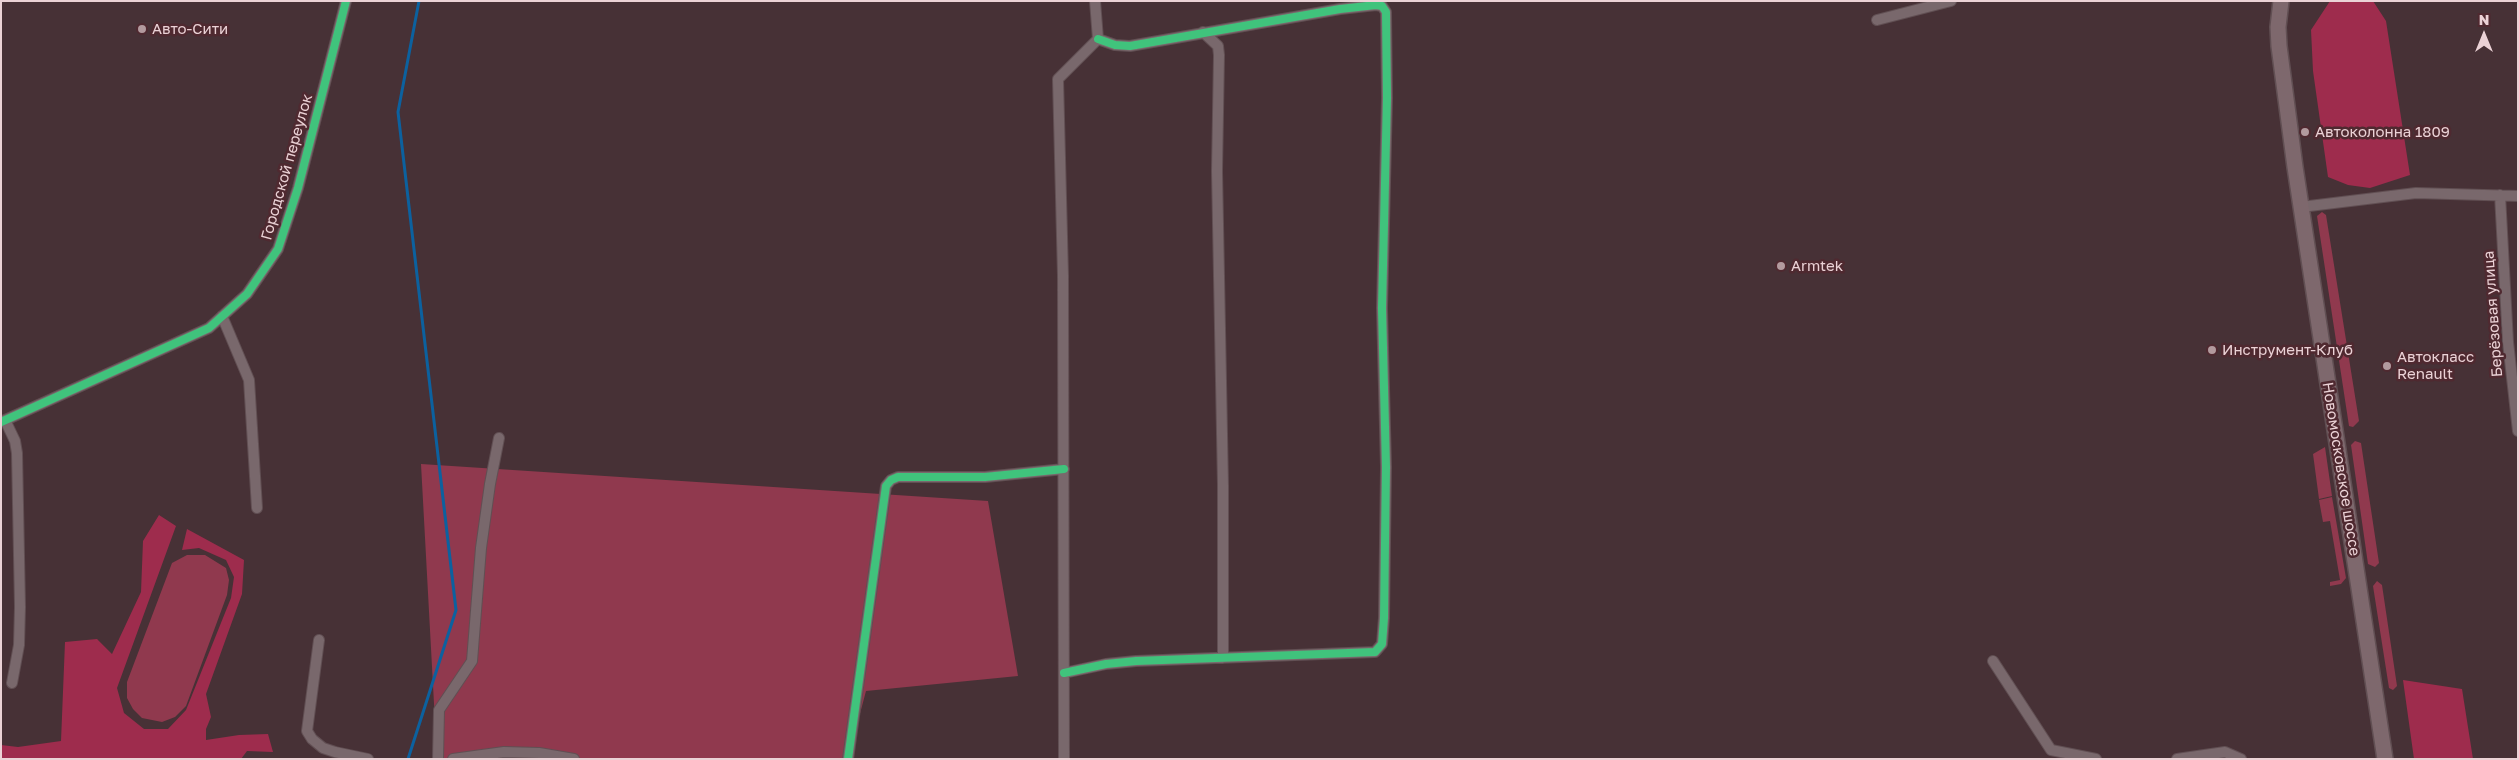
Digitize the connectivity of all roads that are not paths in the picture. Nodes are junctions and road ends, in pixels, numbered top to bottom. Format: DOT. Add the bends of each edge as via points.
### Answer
graph roads {
  1 [pos="346,1"];
  2 [pos="1095,1"];
  3 [pos="1952,1"];
  4 [pos="2280,1"];
  5 [pos="1877,20"];
  6 [pos="1203,32"];
  7 [pos="1098,39"];
  8 [pos="2500,195"];
  9 [pos="2518,196"];
  10 [pos="2301,207"];
  11 [pos="222,316"];
  12 [pos="3,421"];
  13 [pos="2518,431"];
  14 [pos="500,438"];
  15 [pos="1064,470"];
  16 [pos="258,508"];
  17 [pos="319,640"];
  18 [pos="1223,658"];
  19 [pos="1992,661"];
  20 [pos="1064,673"];
  21 [pos="12,683"];
  22 [pos="368,759"];
  23 [pos="438,759"];
  24 [pos="453,759"];
  25 [pos="574,759"];
  26 [pos="848,759"];
  27 [pos="1064,759"];
  28 [pos="2096,759"];
  29 [pos="2176,759"];
  30 [pos="2241,759"];
  31 [pos="2382,759"];
  1 -- 11 [label="street, Городской переулок" via="298,188 278,249 247,294"];
  2 -- 7 [label="street"];
  3 -- 5 [label="street"];
  4 -- 10 [label="main road, Новомосковское шоссе" via="2279,46"];
  6 -- 7 [label="street" via="1130,46"];
  6 -- 18 [label="street" via="1218,46 1219,55 1217,190"];
  6 -- 18 [label="street" via="1376,5 1382,6 1386,12 1382,299 1386,467 1382,644 1375,652"];
  7 -- 15 [label="street" via="1058,79"];
  8 -- 9 [label="street"];
  8 -- 10 [label="street" via="2406,194"];
  8 -- 13 [label="street, Берёзовая улица" via="2508,342"];
  10 -- 31 [label="main road, Новомосковское шоссе"];
  11 -- 12 [label="street, Городской переулок" via="209,328"];
  11 -- 16 [label="street" via="249,380"];
  12 -- 21 [label="street" via="15,441 17,453 20,614 19,645"];
  14 -- 23 [label="street" via="481,548 472,661 439,710"];
  15 -- 20 [label="street"];
  15 -- 26 [label="street" via="985,477 898,477 886,486"];
  17 -- 22 [label="street" via="307,731 323,748"];
  18 -- 20 [label="street" via="1106,664"];
  19 -- 28 [label="street" via="2051,750"];
  20 -- 27 [label="street"];
  24 -- 25 [label="street" via="504,752"];
  29 -- 30 [label="street" via="2225,752"];
}
